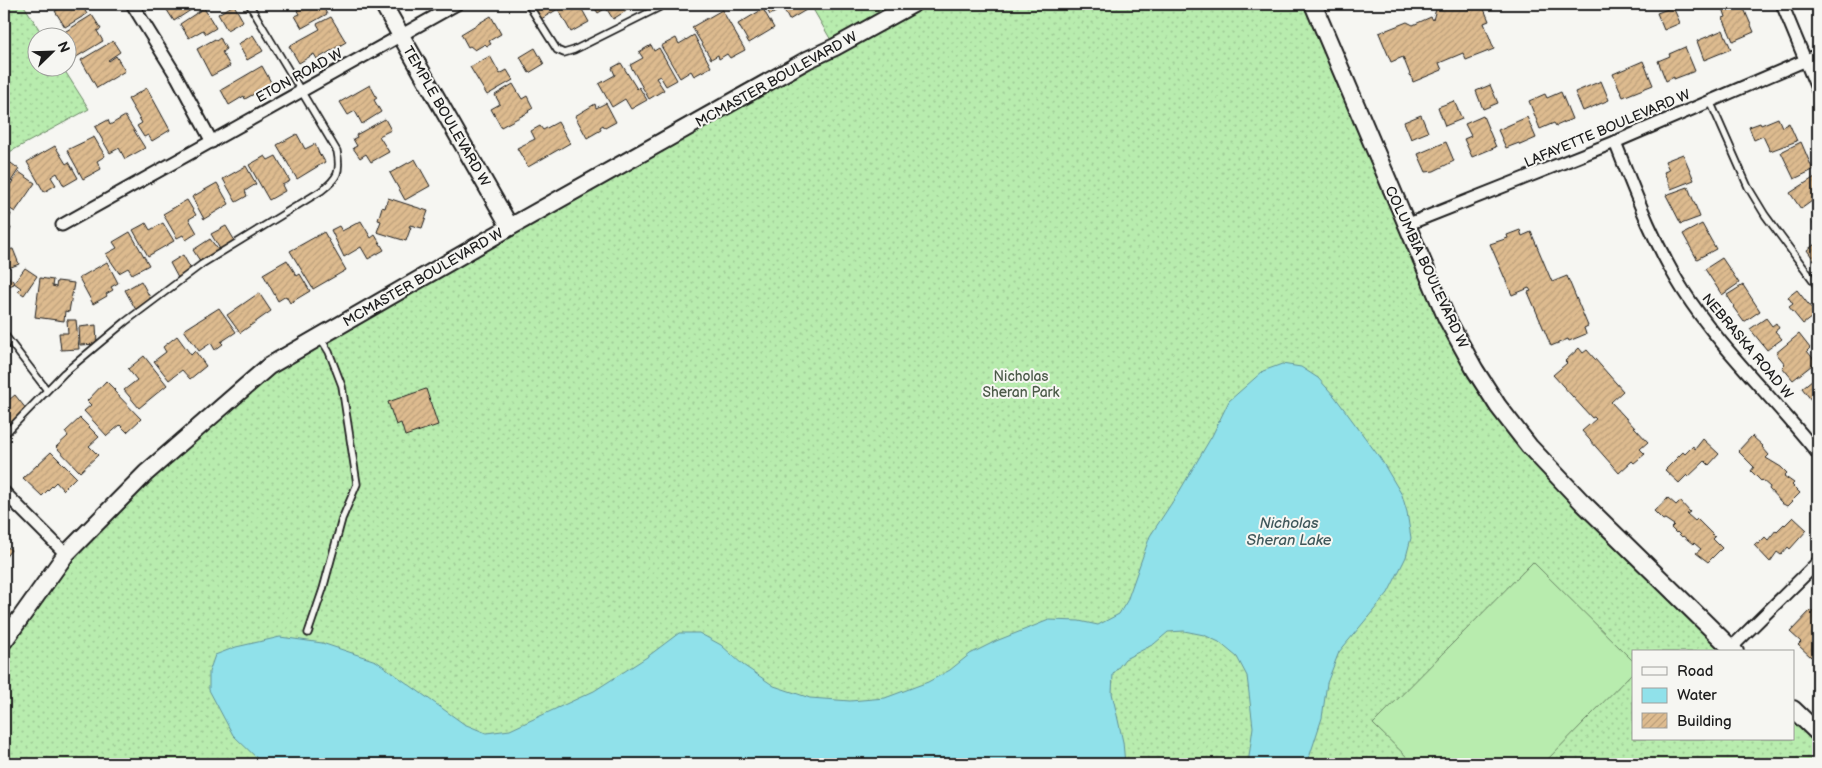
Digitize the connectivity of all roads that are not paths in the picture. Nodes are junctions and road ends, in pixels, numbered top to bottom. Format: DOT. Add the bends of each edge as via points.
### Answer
graph roads {
  1 [pos="132,4"];
  2 [pos="249,4"];
  3 [pos="383,4"];
  4 [pos="457,4"];
  5 [pos="528,4"];
  6 [pos="666,4"];
  7 [pos="913,4"];
  8 [pos="1313,4"];
  9 [pos="1782,4"];
  10 [pos="401,35"];
  11 [pos="1818,55"];
  12 [pos="1805,60"];
  13 [pos="1818,91"];
  14 [pos="301,92"];
  15 [pos="1710,101"];
  16 [pos="212,142"];
  17 [pos="1615,142"];
  18 [pos="62,225"];
  19 [pos="1406,226"];
  20 [pos="510,227"];
  21 [pos="1818,287"];
  22 [pos="4,334"];
  23 [pos="320,336"];
  24 [pos="47,390"];
  25 [pos="4,435"];
  26 [pos="1818,454"];
  27 [pos="4,492"];
  28 [pos="66,554"];
  29 [pos="1818,562"];
  30 [pos="308,633"];
  31 [pos="4,641"];
  32 [pos="1733,650"];
  33 [pos="1794,709"];
  34 [pos="1818,733"];
  1 -- 16 [label="street"];
  2 -- 14 [label="lane"];
  3 -- 10 [label="street, TEMPLE BOULEVARD W"];
  4 -- 10 [label="street, ETON ROAD W"];
  5 -- 6 [label="lane" via="557,50 564,53"];
  7 -- 20 [label="street, MCMASTER BOULEVARD W"];
  8 -- 19 [label="street, COLUMBIA BOULEVARD W"];
  9 -- 12 [label="street"];
  10 -- 14 [label="street, ETON ROAD W"];
  10 -- 20 [label="street, TEMPLE BOULEVARD W"];
  11 -- 12 [label="street, LAFAYETTE BOULEVARD W"];
  12 -- 13 [label="street"];
  12 -- 15 [label="street, LAFAYETTE BOULEVARD W"];
  14 -- 16 [label="street, ETON ROAD W"];
  14 -- 24 [label="lane" via="337,152 338,174 333,182 202,264 125,322"];
  15 -- 17 [label="street, LAFAYETTE BOULEVARD W"];
  15 -- 21 [label="lane" via="1748,187"];
  16 -- 18 [label="street, ETON ROAD W"];
  17 -- 19 [label="street, LAFAYETTE BOULEVARD W"];
  17 -- 26 [label="street, NEBRASKA ROAD W" via="1654,237 1683,290 1720,340"];
  19 -- 32 [label="street, COLUMBIA BOULEVARD W" via="1447,319 1498,406 1529,446 1582,502"];
  20 -- 23 [label="street, MCMASTER BOULEVARD W"];
  22 -- 24 [label="lane"];
  23 -- 28 [label="street, MCMASTER BOULEVARD W" via="269,366 146,473"];
  23 -- 30 [label="lane" via="342,386 357,484 342,519"];
  24 -- 25 [label="lane"];
  27 -- 28 [label="street"];
  28 -- 31 [label="street, MCMASTER BOULEVARD W"];
  29 -- 32 [label="street"];
  33 -- 34 [label="street"];
}
